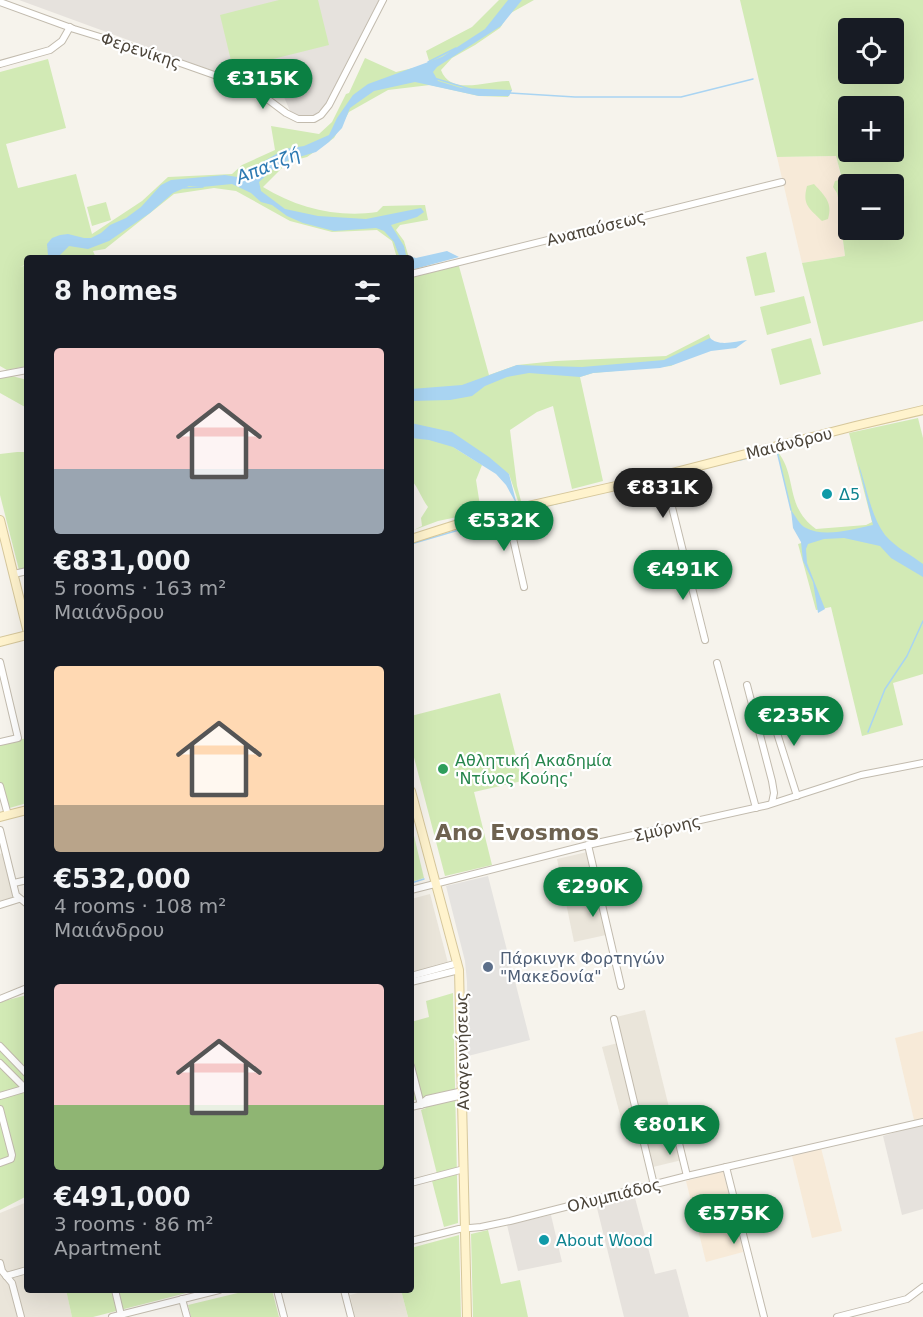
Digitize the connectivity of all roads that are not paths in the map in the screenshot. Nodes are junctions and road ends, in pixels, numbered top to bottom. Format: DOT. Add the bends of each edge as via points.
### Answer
graph roads {
  1 [pos="383,0"];
  2 [pos="0,2"];
  3 [pos="70,27"];
  4 [pos="0,64"];
  5 [pos="782,182"];
  6 [pos="414,273"];
  7 [pos="24,371"];
  8 [pos="0,375"];
  9 [pos="923,410"];
  10 [pos="664,475"];
  11 [pos="507,512"];
  12 [pos="0,520"];
  13 [pos="414,538"];
  14 [pos="24,572"];
  15 [pos="14,574"];
  16 [pos="524,586"];
  17 [pos="24,616"];
  18 [pos="24,636"];
  19 [pos="705,640"];
  20 [pos="0,642"];
  21 [pos="0,662"];
  22 [pos="717,663"];
  23 [pos="747,685"];
  24 [pos="758,726"];
  25 [pos="0,742"];
  26 [pos="923,763"];
  27 [pos="0,786"];
  28 [pos="797,796"];
  29 [pos="414,802"];
  30 [pos="772,804"];
  31 [pos="756,808"];
  32 [pos="24,811"];
  33 [pos="4,816"];
  34 [pos="0,830"];
  35 [pos="588,845"];
  36 [pos="24,881"];
  37 [pos="14,883"];
  38 [pos="436,883"];
  39 [pos="414,889"];
  40 [pos="19,899"];
  41 [pos="24,902"];
  42 [pos="0,905"];
  43 [pos="459,966"];
  44 [pos="414,975"];
  45 [pos="414,981"];
  46 [pos="621,986"];
  47 [pos="24,989"];
  48 [pos="20,991"];
  49 [pos="24,994"];
  50 [pos="0,999"];
  51 [pos="614,1019"];
  52 [pos="0,1046"];
  53 [pos="0,1063"];
  54 [pos="24,1071"];
  55 [pos="414,1078"];
  56 [pos="24,1086"];
  57 [pos="24,1089"];
  58 [pos="463,1093"];
  59 [pos="0,1095"];
  60 [pos="421,1105"];
  61 [pos="414,1106"];
  62 [pos="0,1109"];
  63 [pos="923,1122"];
  64 [pos="676,1131"];
  65 [pos="0,1163"];
  66 [pos="726,1167"];
  67 [pos="464,1169"];
  68 [pos="687,1176"];
  69 [pos="414,1182"];
  70 [pos="654,1185"];
  71 [pos="465,1228"];
  72 [pos="414,1240"];
  73 [pos="0,1263"];
  74 [pos="24,1271"];
  75 [pos="6,1276"];
  76 [pos="923,1287"];
  77 [pos="116,1293"];
  78 [pos="207,1293"];
  79 [pos="278,1293"];
  80 [pos="345,1293"];
  81 [pos="182,1299"];
  82 [pos="121,1315"];
  83 [pos="21,1317"];
  84 [pos="112,1317"];
  85 [pos="187,1317"];
  86 [pos="284,1317"];
  87 [pos="351,1317"];
  88 [pos="467,1317"];
  89 [pos="764,1317"];
  90 [pos="837,1317"];
  1 -- 3 [label="street, Φερενίκης" via="329,105 321,115 309,120 286,113 254,89"];
  2 -- 3 [label="street, Φερενίκης"];
  3 -- 4 [label="street" via="62,41 50,50"];
  5 -- 6 [label="street, Αναπαύσεως"];
  7 -- 8 [label="street"];
  9 -- 10 [label="street, Μαιάνδρου"];
  10 -- 11 [label="street, Μαιάνδρου"];
  10 -- 19 [label="street"];
  11 -- 13 [label="street, Μαιάνδρου"];
  11 -- 16 [label="street"];
  12 -- 15 [label="street"];
  14 -- 15 [label="street"];
  15 -- 17 [label="street"];
  18 -- 20 [label="street"];
  21 -- 25 [label="street" via="18,738"];
  22 -- 31 [label="street"];
  23 -- 24 [label="street"];
  24 -- 28 [label="street" via="764,722 776,730"];
  24 -- 30 [label="street" via="774,793"];
  26 -- 28 [label="street, Σμύρνης" via="861,775"];
  27 -- 33 [label="street"];
  28 -- 30 [label="street, Σμύρνης"];
  29 -- 38 [label="street, Αναγεννήσεως"];
  30 -- 31 [label="street, Σμύρνης"];
  31 -- 35 [label="street, Σμύρνης"];
  32 -- 33 [label="street"];
  34 -- 37 [label="street"];
  35 -- 38 [label="street, Σμύρνης"];
  35 -- 46 [label="street"];
  36 -- 37 [label="street"];
  37 -- 40 [label="street"];
  38 -- 39 [label="street, Σμύρνης"];
  38 -- 43 [label="street, Αναγεννήσεως"];
  40 -- 41 [label="street"];
  40 -- 42 [label="street"];
  43 -- 44 [label="street"];
  43 -- 45 [label="street"];
  43 -- 58 [label="street, Αναγεννήσεως"];
  47 -- 48 [label="street"];
  48 -- 49 [label="street"];
  48 -- 50 [label="street"];
  51 -- 70 [label="street"];
  52 -- 54 [label="street"];
  53 -- 56 [label="street"];
  55 -- 60 [label="street"];
  57 -- 59 [label="street"];
  58 -- 60 [label="street" via="427,1099"];
  58 -- 67 [label="street, Αναγεννήσεως"];
  60 -- 61 [label="street"];
  62 -- 65 [label="street" via="12,1155"];
  63 -- 66 [label="street, Ολυμπιάδος"];
  64 -- 68 [label="street"];
  66 -- 68 [label="street, Ολυμπιάδος"];
  66 -- 89 [label="street"];
  67 -- 69 [label="street"];
  67 -- 71 [label="street, Αναγεννήσεως"];
  68 -- 70 [label="street, Ολυμπιάδος"];
  70 -- 71 [label="street, Ολυμπιάδος" via="488,1226"];
  71 -- 72 [label="street, Ολυμπιάδος"];
  71 -- 88 [label="street, Αναγεννήσεως"];
  73 -- 75 [label="street"];
  74 -- 75 [label="street"];
  75 -- 83 [label="street" via="12,1283"];
  76 -- 90 [label="street" via="908,1299"];
  77 -- 82 [label="street"];
  78 -- 81 [label="street"];
  79 -- 86 [label="street"];
  80 -- 87 [label="street"];
  81 -- 82 [label="street"];
  81 -- 85 [label="street"];
  82 -- 84 [label="street"];
}
